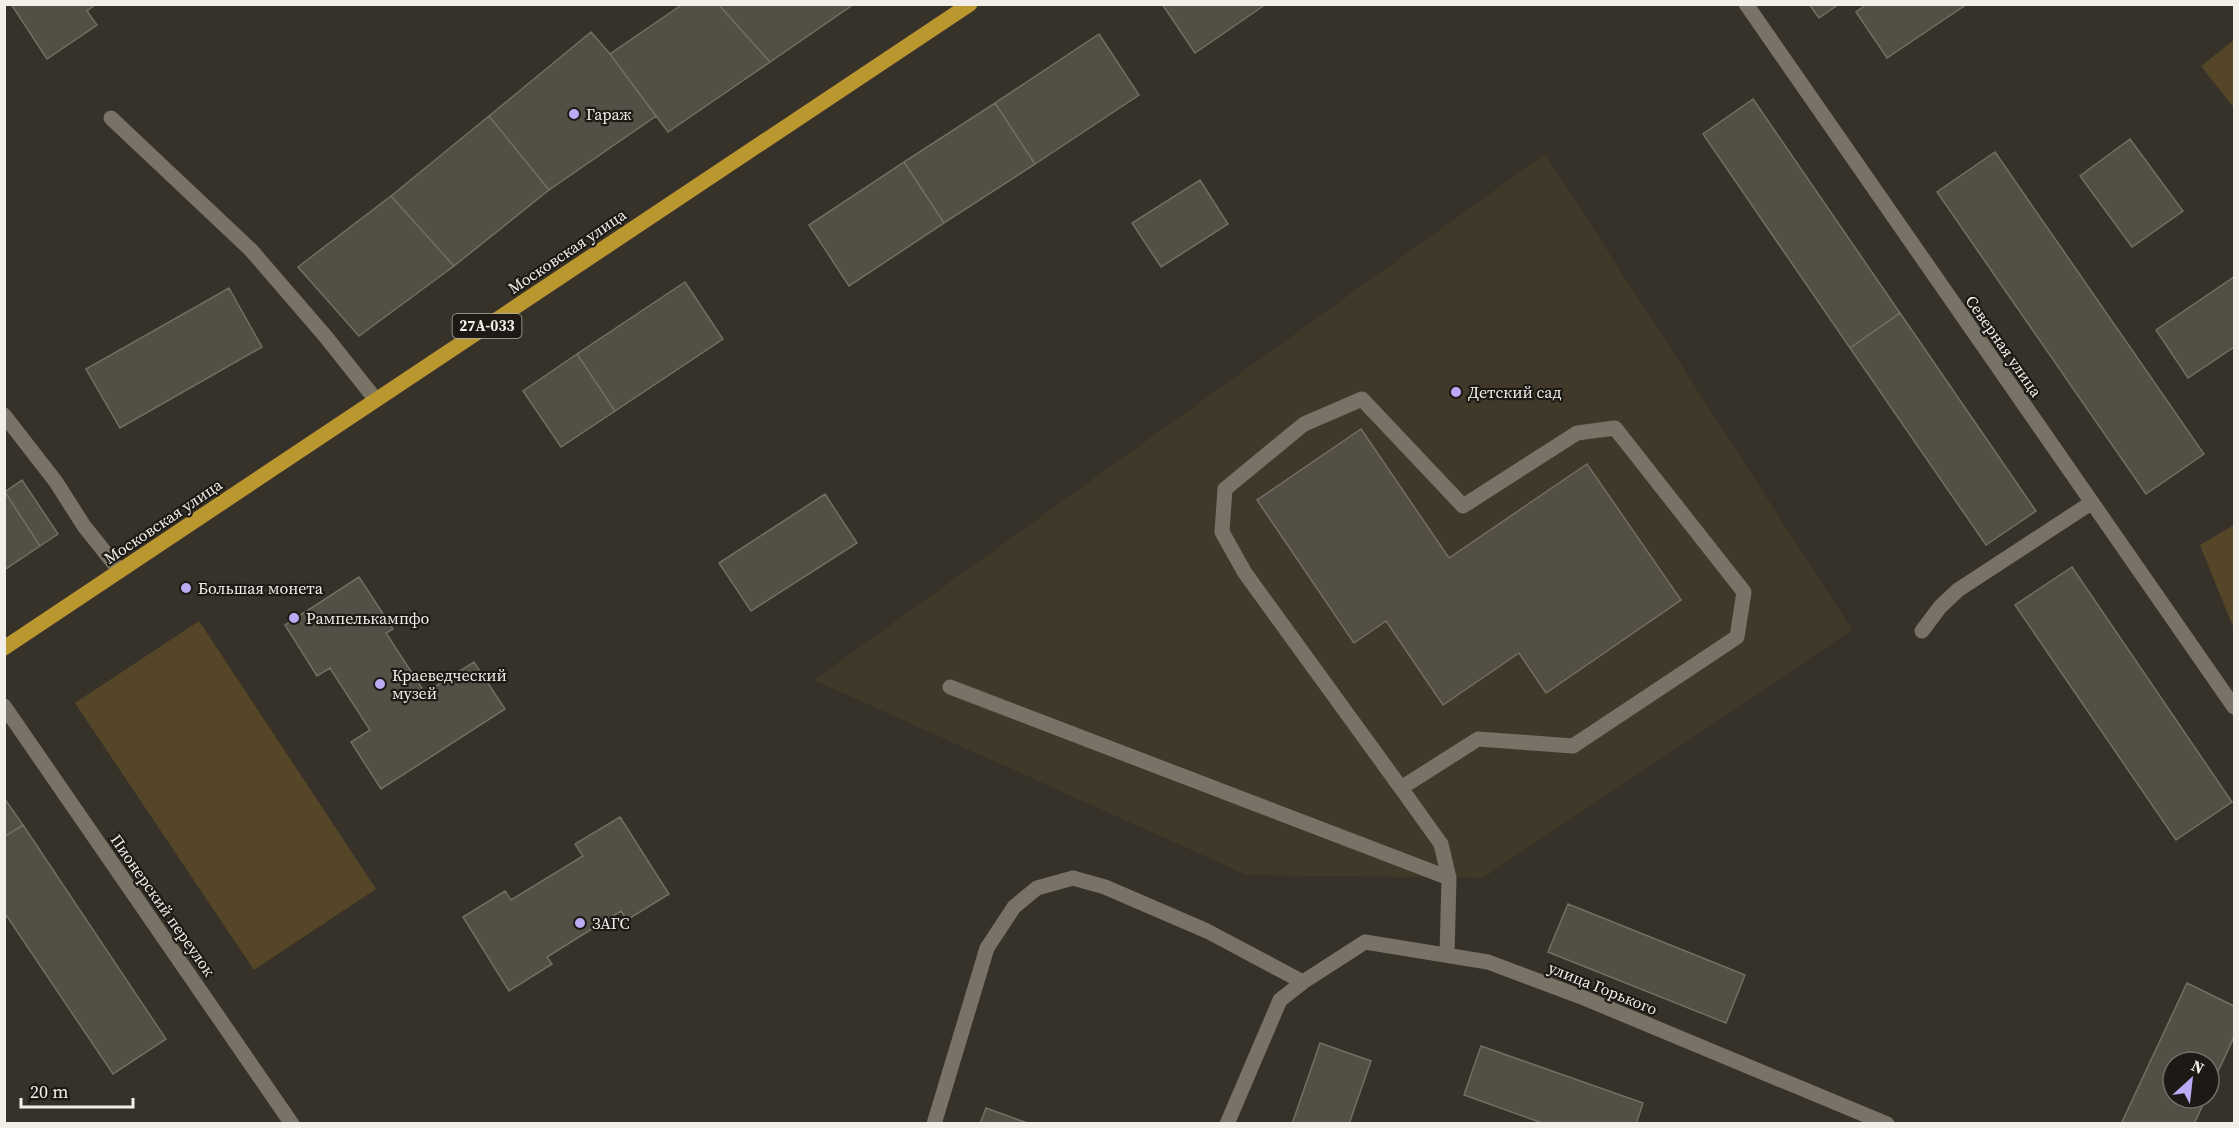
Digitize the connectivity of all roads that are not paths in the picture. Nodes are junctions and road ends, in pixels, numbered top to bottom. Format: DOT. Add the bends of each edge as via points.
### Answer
graph roads {
  1 [pos="970,4"];
  2 [pos="1746,4"];
  3 [pos="111,118"];
  4 [pos="376,400"];
  5 [pos="4,415"];
  6 [pos="2091,503"];
  7 [pos="120,571"];
  8 [pos="1922,631"];
  9 [pos="4,648"];
  10 [pos="950,687"];
  11 [pos="4,706"];
  12 [pos="2235,707"];
  13 [pos="1401,788"];
  14 [pos="1449,878"];
  15 [pos="1447,955"];
  16 [pos="1303,982"];
  17 [pos="292,1124"];
  18 [pos="934,1124"];
  19 [pos="1227,1124"];
  20 [pos="1887,1124"];
  1 -- 4 [label="main road, Московская улица / 27А-033"];
  2 -- 6 [label="street, Северная улица"];
  3 -- 4 [label="street" via="251,250"];
  4 -- 7 [label="main road, Московская улица / 27А-033"];
  5 -- 7 [label="street"];
  6 -- 8 [label="street" via="1958,590"];
  6 -- 12 [label="street, Северная улица"];
  7 -- 9 [label="main road, Московская улица / 27А-033"];
  10 -- 14 [label="street"];
  11 -- 17 [label="street, Пионерский переулок"];
  13 -- 13 [label="street" via="1478,739 1573,746 1737,637 1744,592 1615,428 1577,433 1464,506 1362,399 1304,424 1225,489 1222,532 1245,573"];
  13 -- 14 [label="street" via="1441,844"];
  14 -- 15 [label="street"];
  15 -- 16 [label="street, улица Горького" via="1365,942"];
  15 -- 20 [label="street, улица Горького" via="1488,962 1584,998"];
  16 -- 18 [label="street" via="1207,931 1105,887 1073,878 1037,888 1014,907 987,948"];
  16 -- 19 [label="street, улица Горького" via="1280,1000"];
}
